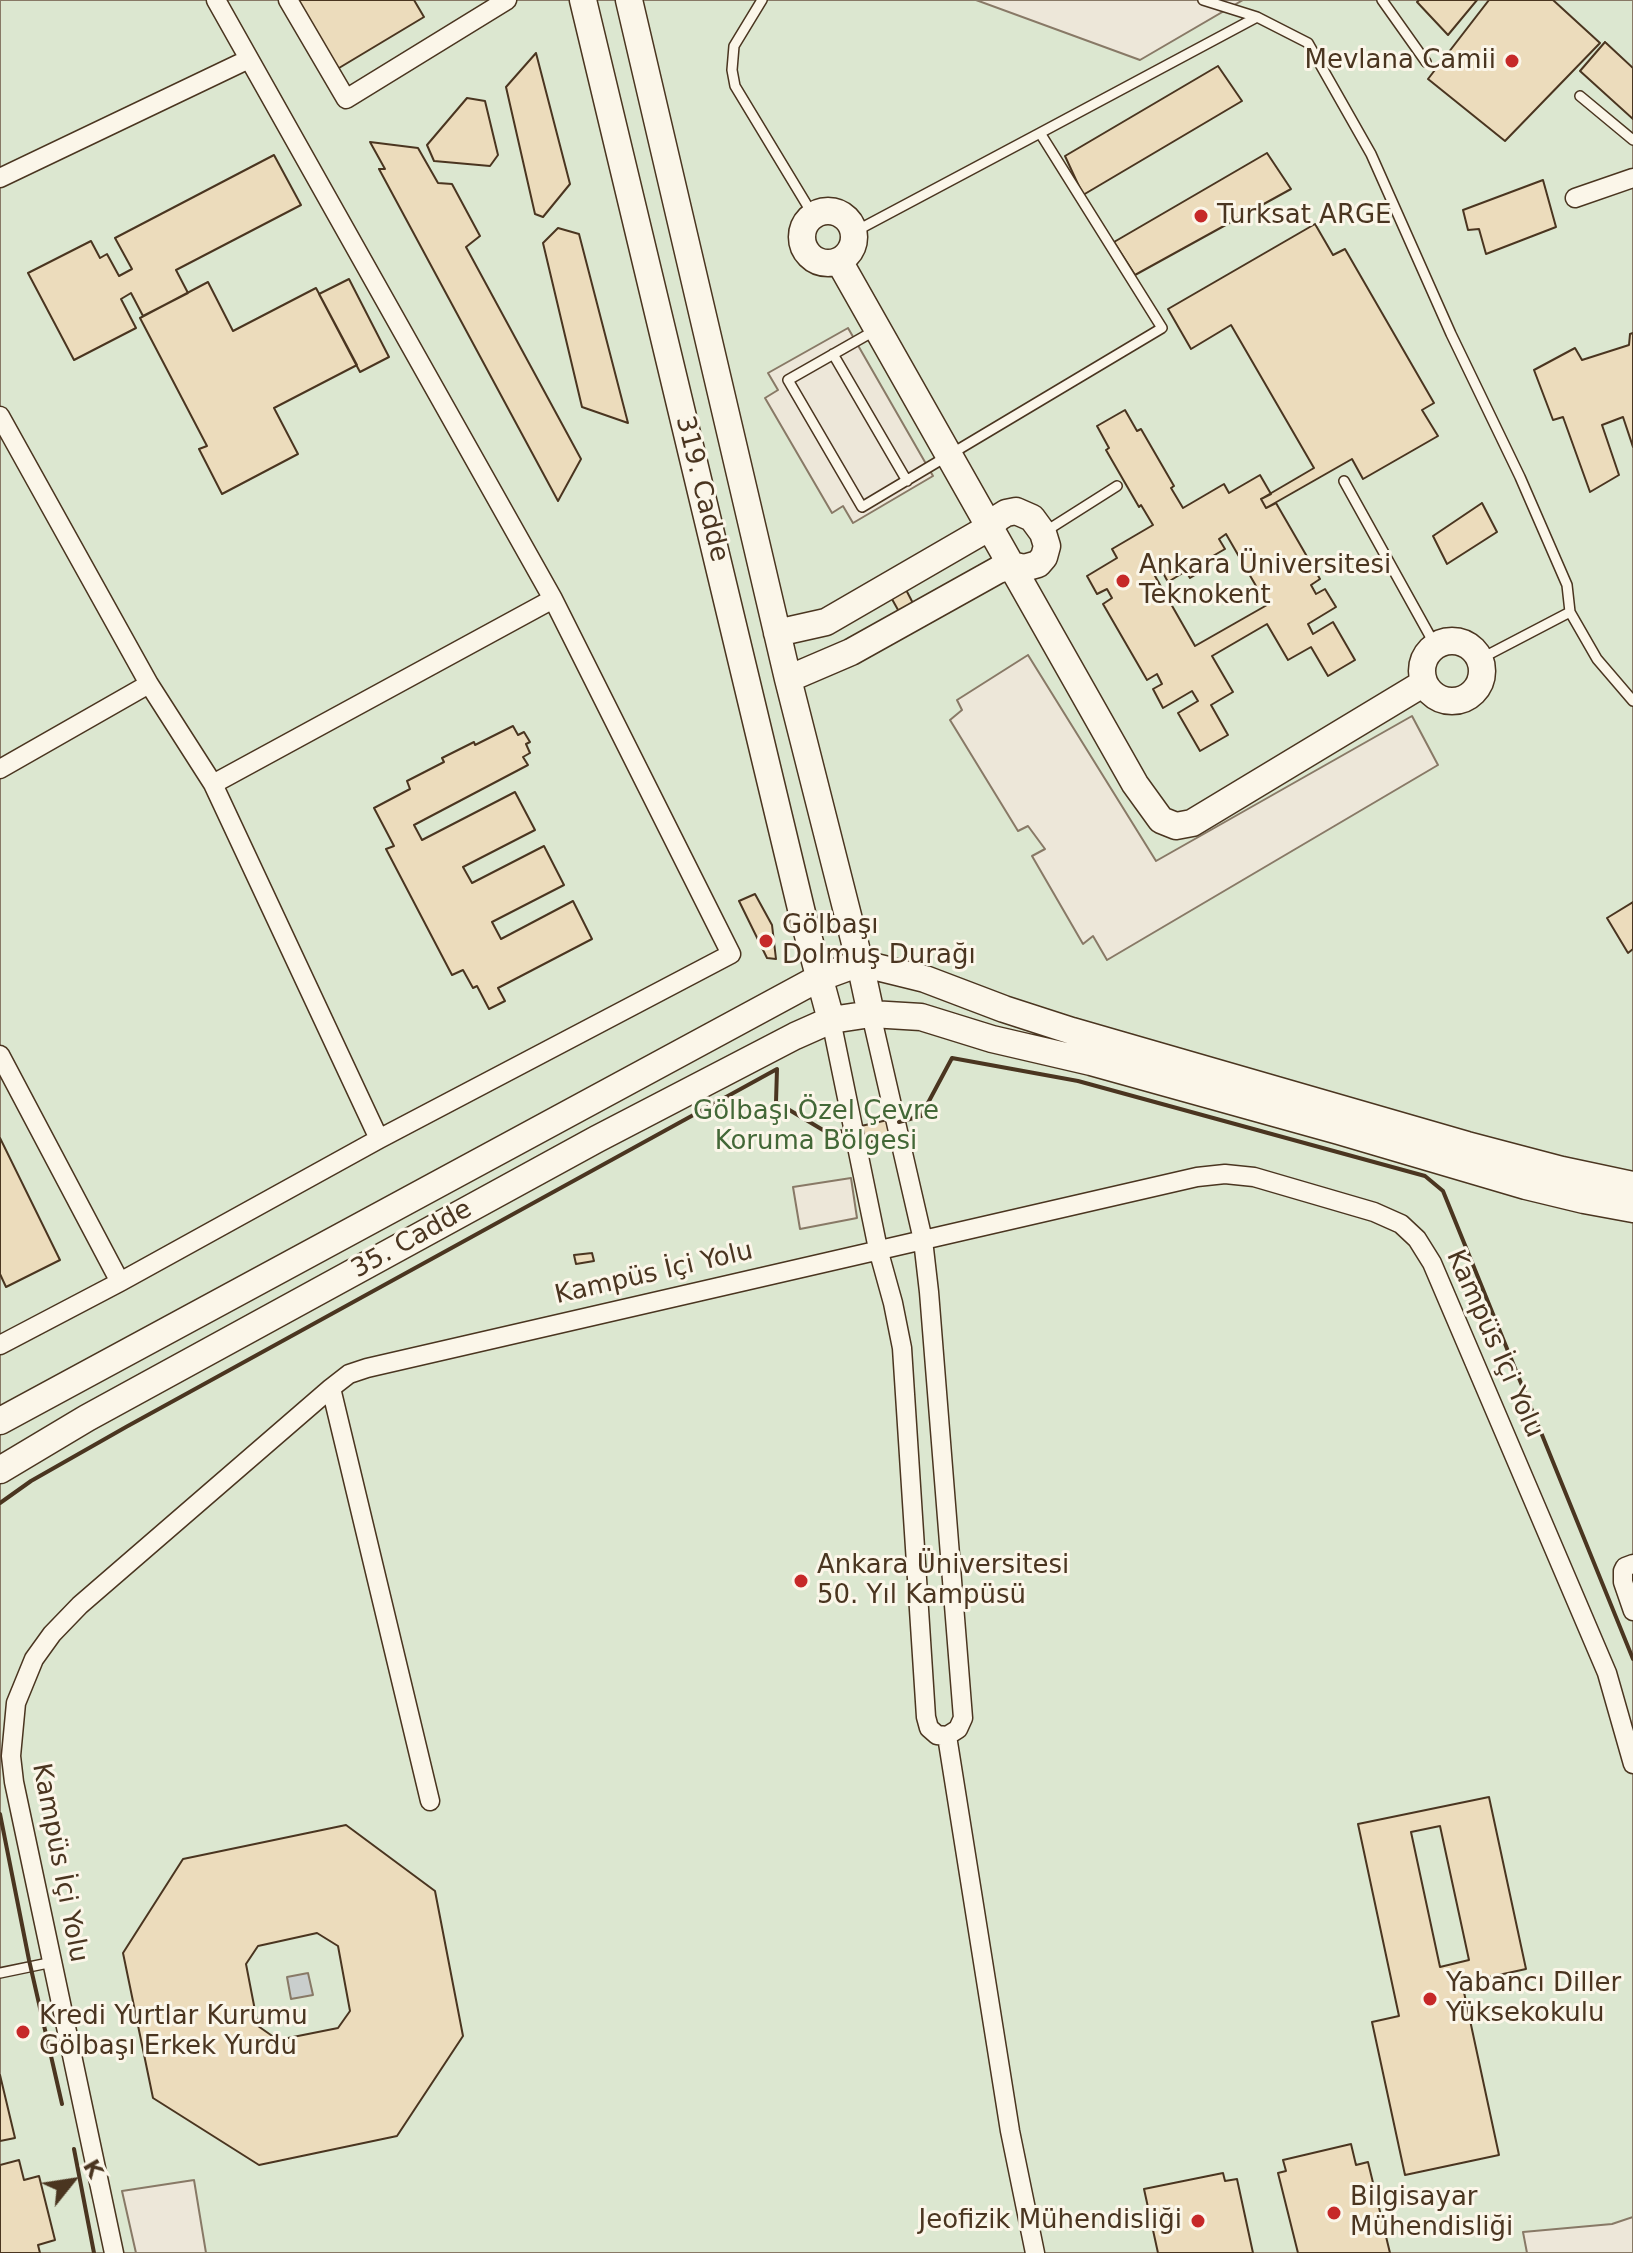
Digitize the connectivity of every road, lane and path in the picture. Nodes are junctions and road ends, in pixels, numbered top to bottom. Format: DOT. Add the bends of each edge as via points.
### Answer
graph roads {
  1 [pos="216,0"];
  2 [pos="288,0"];
  3 [pos="507,0"];
  4 [pos="583,0"];
  5 [pos="629,0"];
  6 [pos="762,0"];
  7 [pos="1203,0"];
  8 [pos="1382,0"];
  9 [pos="1257,17"];
  10 [pos="249,59"];
  11 [pos="1426,62"];
  12 [pos="1580,96"];
  13 [pos="1040,133"];
  14 [pos="1633,140"];
  15 [pos="0,178"];
  16 [pos="1633,178"];
  17 [pos="1575,198"];
  18 [pos="813,215"];
  19 [pos="854,232"];
  20 [pos="839,261"];
  21 [pos="877,329"];
  22 [pos="833,354"];
  23 [pos="2,424"];
  24 [pos="950,456"];
  25 [pos="907,481"];
  26 [pos="1344,481"];
  27 [pos="1117,486"];
  28 [pos="990,527"];
  29 [pos="1043,533"];
  30 [pos="1011,565"];
  31 [pos="553,599"];
  32 [pos="1570,612"];
  33 [pos="777,633"];
  34 [pos="1435,645"];
  35 [pos="1480,659"];
  36 [pos="788,679"];
  37 [pos="1424,683"];
  38 [pos="149,684"];
  39 [pos="1633,701"];
  40 [pos="0,769"];
  41 [pos="213,784"];
  42 [pos="860,963"];
  43 [pos="819,978"];
  44 [pos="871,1014"];
  45 [pos="831,1020"];
  46 [pos="0,1055"];
  47 [pos="379,1139"];
  48 [pos="1633,1185"];
  49 [pos="1633,1209"];
  50 [pos="923,1240"];
  51 [pos="878,1249"];
  52 [pos="120,1282"];
  53 [pos="0,1345"];
  54 [pos="331,1388"];
  55 [pos="0,1421"];
  56 [pos="0,1470"];
  57 [pos="1633,1564"];
  58 [pos="1633,1611"];
  59 [pos="13,1728"];
  60 [pos="947,1736"];
  61 [pos="0,1756"];
  62 [pos="1633,1764"];
  63 [pos="430,1801"];
  64 [pos="53,1962"];
  65 [pos="0,1973"];
  66 [pos="114,2253"];
  67 [pos="1035,2253"];
  1 -- 10 [label="street"];
  2 -- 3 [label="street" via="346,99"];
  4 -- 43 [label="street, 319. Cadde"];
  5 -- 33 [label="street, 319. Cadde"];
  6 -- 18 [label="lane" via="734,46 735,86"];
  7 -- 9 [label="lane"];
  8 -- 11 [label="lane"];
  9 -- 13 [label="lane"];
  9 -- 32 [label="lane" via="1308,43 1371,154 1567,585"];
  10 -- 15 [label="street"];
  10 -- 31 [label="street"];
  12 -- 14 [label="lane"];
  13 -- 19 [label="lane"];
  13 -- 24 [label="lane" via="1162,328"];
  16 -- 17 [label="street"];
  18 -- 19 [label="street" via="838,212"];
  18 -- 20 [label="street" via="803,228 807,253 822,263"];
  19 -- 20 [label="street" via="852,249"];
  20 -- 21 [label="street"];
  21 -- 22 [label="lane"];
  21 -- 24 [label="street"];
  22 -- 25 [label="lane"];
  22 -- 25 [label="lane" via="788,380 854,495 862,507"];
  23 -- 38 [label="street"];
  24 -- 25 [label="lane"];
  24 -- 28 [label="street"];
  26 -- 34 [label="lane"];
  27 -- 29 [label="lane"];
  28 -- 29 [label="street" via="1016,511 1032,518"];
  28 -- 30 [label="street"];
  28 -- 33 [label="street" via="826,622"];
  29 -- 30 [label="street" via="1047,546 1038,564"];
  30 -- 36 [label="street" via="851,652"];
  30 -- 37 [label="street" via="1145,799 1161,820 1176,826 1192,823"];
  31 -- 41 [label="street"];
  31 -- 47 [label="street" via="731,954"];
  32 -- 35 [label="lane"];
  32 -- 39 [label="lane" via="1597,659"];
  33 -- 36 [label="street, 319. Cadde"];
  34 -- 35 [label="street" via="1466,644"];
  34 -- 37 [label="street" via="1423,662"];
  35 -- 37 [label="street" via="1478,687 1464,699 1436,697"];
  36 -- 42 [label="street, 319. Cadde"];
  38 -- 40 [label="street"];
  38 -- 41 [label="street"];
  41 -- 47 [label="street"];
  42 -- 43 [label="street, 35. Cadde"];
  42 -- 44 [label="street, 319. Cadde"];
  42 -- 48 [label="street" via="925,979 1072,1031 1453,1141"];
  43 -- 45 [label="street, 319. Cadde"];
  43 -- 55 [label="street, 35. Cadde"];
  44 -- 45 [label="street, 35. Cadde"];
  44 -- 49 [label="street, 35. Cadde" via="921,1017 1526,1186"];
  44 -- 50 [label="street"];
  45 -- 51 [label="street"];
  45 -- 56 [label="street, 35. Cadde" via="597,1139"];
  46 -- 52 [label="street"];
  47 -- 52 [label="street"];
  50 -- 51 [label="street, Kampüs İçi Yolu"];
  50 -- 60 [label="street" via="963,1718"];
  50 -- 62 [label="street, Kampüs İçi Yolu" via="1225,1174 1254,1177 1401,1224 1417,1239 1439,1277 1607,1673"];
  51 -- 54 [label="street, Kampüs İçi Yolu" via="392,1361 349,1374"];
  51 -- 60 [label="street" via="902,1348 926,1717 929,1728"];
  52 -- 53 [label="street"];
  54 -- 59 [label="street, Kampüs İçi Yolu" via="52,1634 34,1659 16,1703"];
  54 -- 63 [label="street"];
  57 -- 58 [label="street" via="1625,1567 1623,1582"];
  59 -- 61 [label="lane"];
  59 -- 64 [label="street, Kampüs İçi Yolu" via="14,1782"];
  60 -- 67 [label="street" via="1010,2131"];
  64 -- 65 [label="lane"];
  64 -- 66 [label="street, Kampüs İçi Yolu"];
}
